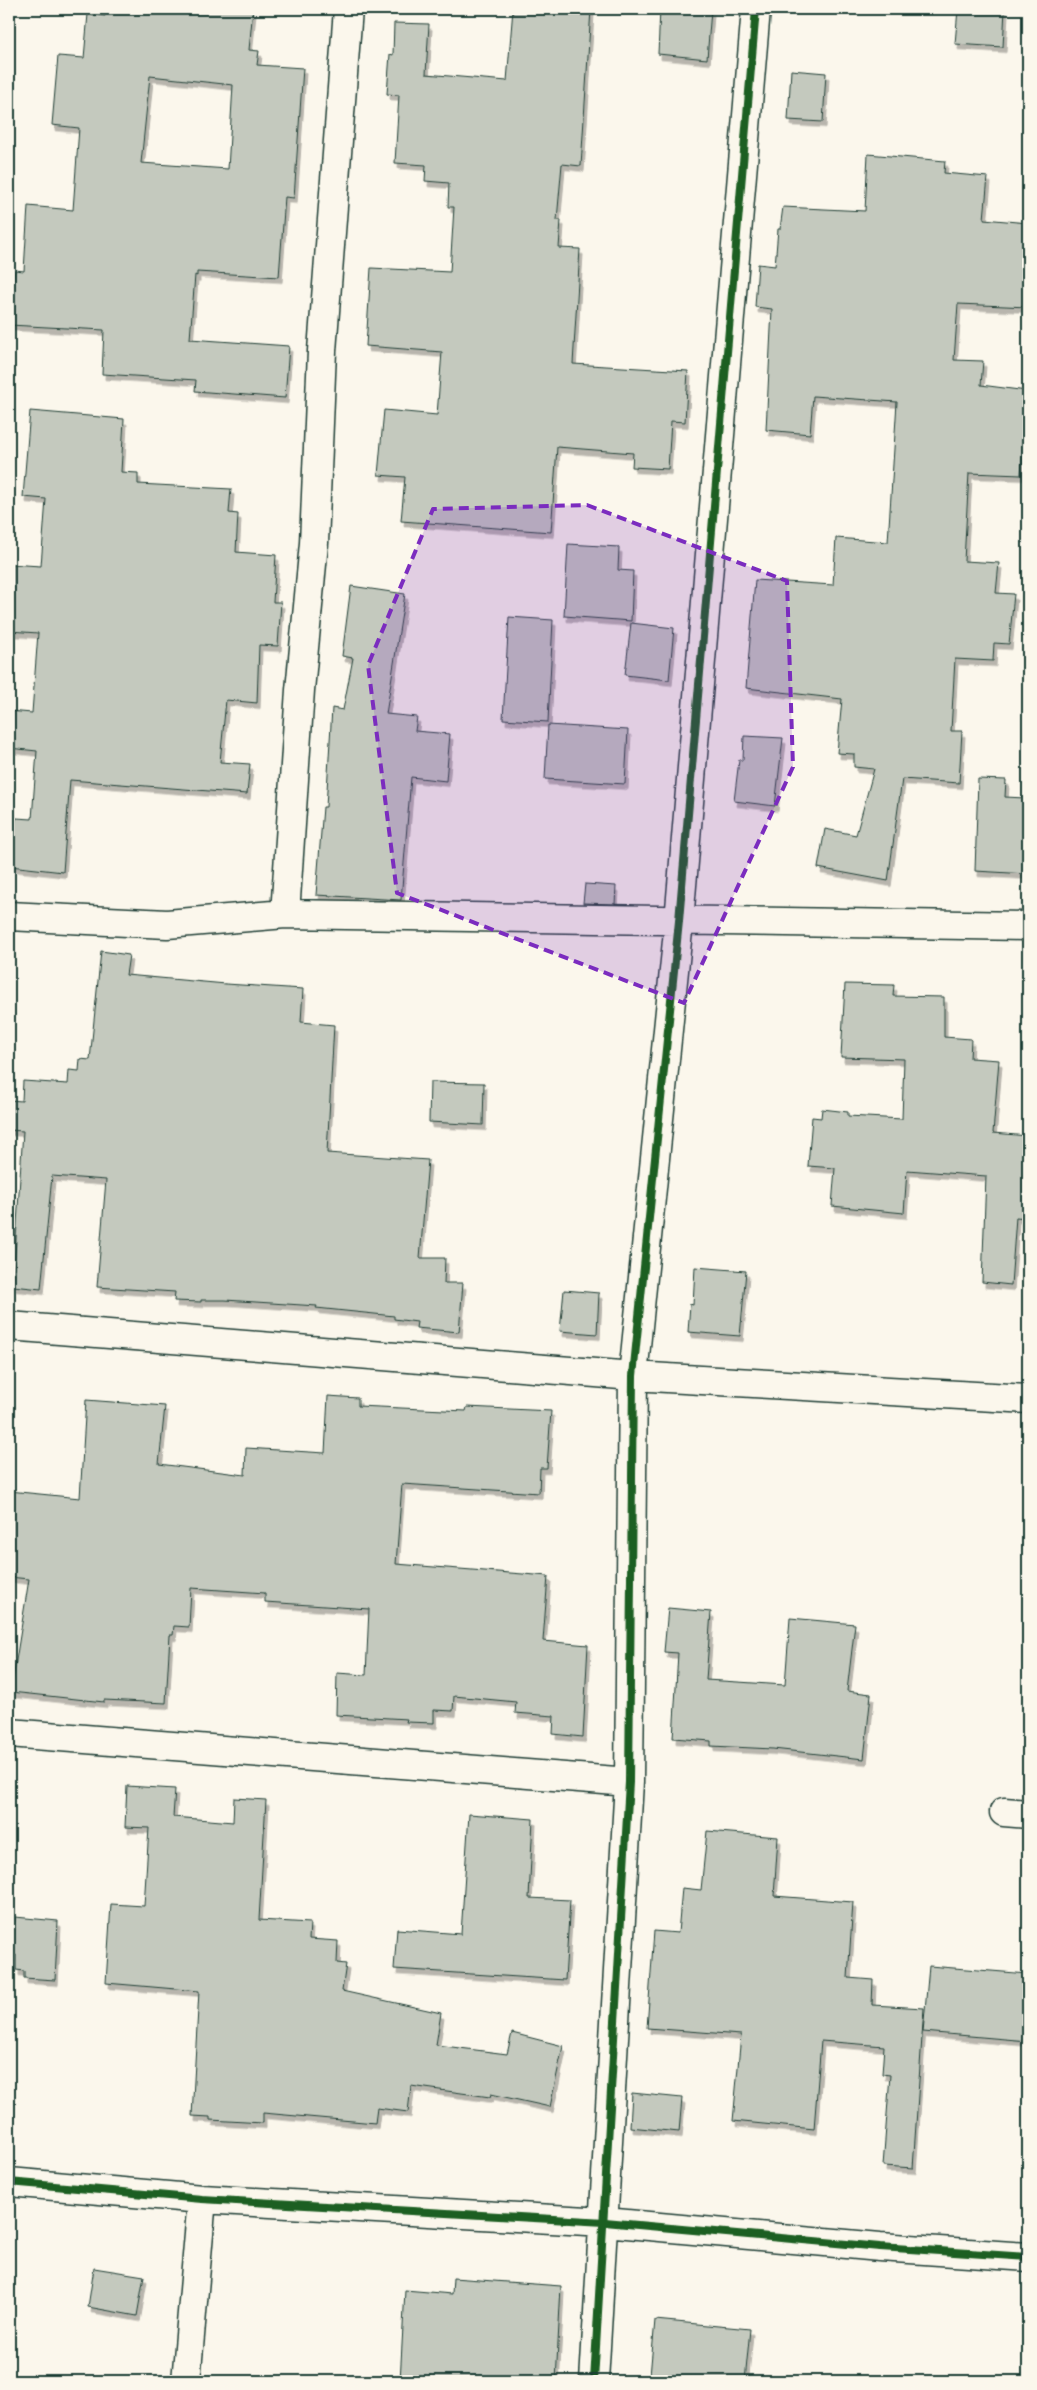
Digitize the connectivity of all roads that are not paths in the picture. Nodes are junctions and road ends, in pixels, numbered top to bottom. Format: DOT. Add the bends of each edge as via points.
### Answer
graph roads {
  1 [pos="348,9"];
  2 [pos="756,9"];
  3 [pos="285,914"];
  4 [pos="9,916"];
  5 [pos="679,920"];
  6 [pos="1028,926"];
  7 [pos="9,1326"];
  8 [pos="634,1376"];
  9 [pos="1028,1399"];
  10 [pos="9,1733"];
  11 [pos="629,1782"];
  12 [pos="9,2182"];
  13 [pos="202,2198"];
  14 [pos="605,2222"];
  15 [pos="1028,2257"];
  16 [pos="186,2381"];
  17 [pos="594,2381"];
  1 -- 3 [label="street" via="322,351 314,543 300,690"];
  2 -- 5 [label="street"];
  3 -- 4 [label="street" via="166,924"];
  3 -- 5 [label="street"];
  5 -- 6 [label="street"];
  5 -- 8 [label="street"];
  7 -- 8 [label="street"];
  8 -- 9 [label="street"];
  8 -- 11 [label="street"];
  10 -- 11 [label="street"];
  11 -- 14 [label="street"];
  12 -- 13 [label="street"];
  13 -- 14 [label="street"];
  13 -- 16 [label="street"];
  14 -- 15 [label="street" via="880,2248"];
  14 -- 17 [label="street"];
}
